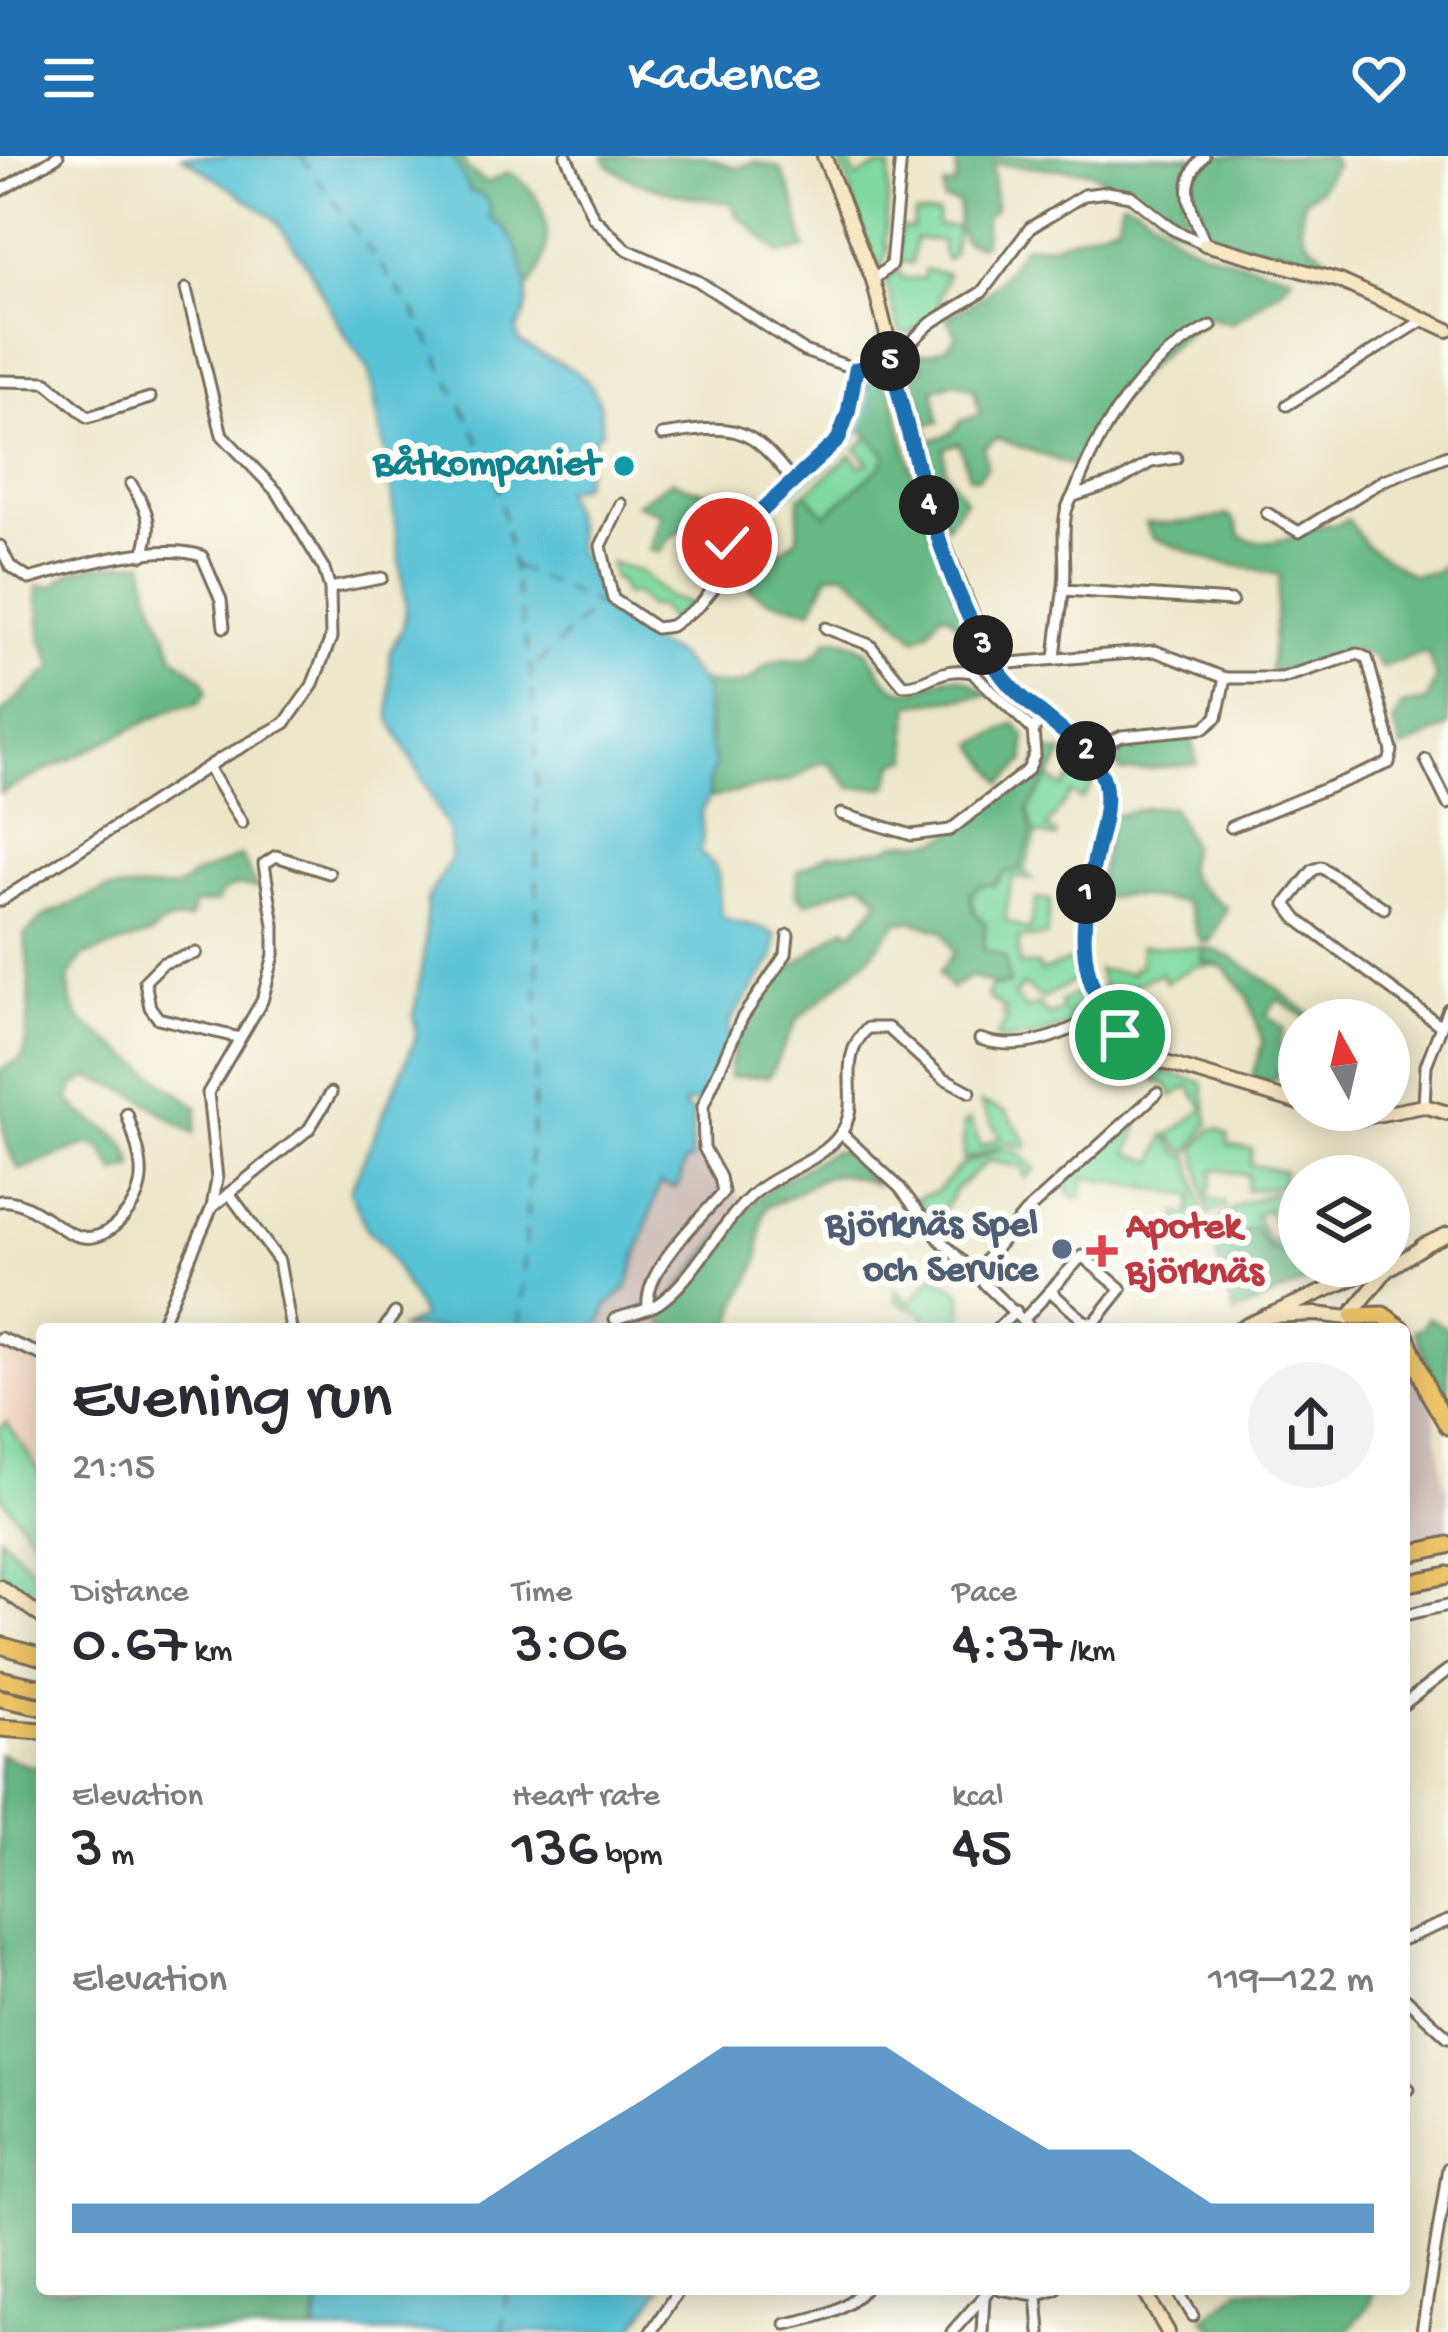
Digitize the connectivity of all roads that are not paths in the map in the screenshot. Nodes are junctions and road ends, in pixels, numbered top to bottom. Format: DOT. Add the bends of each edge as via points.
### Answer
graph roads {
  1 [pos="58,156"];
  2 [pos="566,156"];
  3 [pos="824,156"];
  4 [pos="901,156"];
  5 [pos="1204,156"];
  6 [pos="0,191"];
  7 [pos="1205,244"];
  8 [pos="873,280"];
  9 [pos="186,289"];
  10 [pos="1425,319"];
  11 [pos="1211,326"];
  12 [pos="1448,330"];
  13 [pos="890,355"];
  14 [pos="856,369"];
  15 [pos="0,381"];
  16 [pos="150,398"];
  17 [pos="1287,405"];
  18 [pos="662,435"];
  19 [pos="1448,454"];
  20 [pos="1176,458"];
  21 [pos="793,482"];
  22 [pos="131,484"];
  23 [pos="1073,496"];
  24 [pos="622,504"];
  25 [pos="1267,513"];
  26 [pos="0,546"];
  27 [pos="143,555"];
  28 [pos="382,578"];
  29 [pos="330,588"];
  30 [pos="1064,590"];
  31 [pos="1232,601"];
  32 [pos="224,627"];
  33 [pos="826,628"];
  34 [pos="1055,659"];
  35 [pos="1010,663"];
  36 [pos="1225,678"];
  37 [pos="1037,724"];
  38 [pos="1091,758"];
  39 [pos="1426,760"];
  40 [pos="208,767"];
  41 [pos="1448,804"];
  42 [pos="841,814"];
  43 [pos="242,823"];
  44 [pos="1231,827"];
  45 [pos="329,873"];
  46 [pos="0,901"];
  47 [pos="1384,908"];
  48 [pos="788,935"];
  49 [pos="196,953"];
  50 [pos="1448,1009"];
  51 [pos="1104,1013"];
  52 [pos="1441,1026"];
  53 [pos="240,1038"];
  54 [pos="980,1039"];
  55 [pos="970,1092"];
  56 [pos="332,1093"];
  57 [pos="1157,1093"];
  58 [pos="1278,1096"];
  59 [pos="1424,1106"];
  60 [pos="1410,1109"];
  61 [pos="1448,1113"];
  62 [pos="127,1114"];
  63 [pos="841,1133"];
  64 [pos="230,1193"];
  65 [pos="0,1201"];
  66 [pos="212,1208"];
  67 [pos="1448,1234"];
  68 [pos="1424,1246"];
  69 [pos="1410,1252"];
  70 [pos="976,1272"];
  71 [pos="1329,1287"];
  72 [pos="1331,1287"];
  73 [pos="1050,1291"];
  74 [pos="648,1308"];
  75 [pos="395,1313"];
  76 [pos="1267,1316"];
  77 [pos="1353,1316"];
  78 [pos="1333,1317"];
  79 [pos="615,1319"];
  80 [pos="1024,1320"];
  81 [pos="162,1323"];
  82 [pos="289,1323"];
  83 [pos="389,1323"];
  84 [pos="1088,1323"];
  85 [pos="1094,1323"];
  86 [pos="1251,1323"];
  87 [pos="1394,1323"];
  88 [pos="0,1339"];
  89 [pos="1410,1347"];
  90 [pos="36,1352"];
  91 [pos="1448,1426"];
  92 [pos="1448,1549"];
  93 [pos="1410,1558"];
  94 [pos="1448,1575"];
  95 [pos="1410,1583"];
  96 [pos="0,1587"];
  97 [pos="0,1597"];
  98 [pos="1448,1605"];
  99 [pos="36,1614"];
  100 [pos="1410,1614"];
  101 [pos="36,1615"];
  102 [pos="0,1645"];
  103 [pos="36,1655"];
  104 [pos="1448,1670"];
  105 [pos="0,1679"];
  106 [pos="36,1687"];
  107 [pos="0,1698"];
  108 [pos="1410,1699"];
  109 [pos="36,1706"];
  110 [pos="0,1728"];
  111 [pos="36,1731"];
  112 [pos="1447,1924"];
  113 [pos="1410,1937"];
  114 [pos="1410,2002"];
  115 [pos="1448,2037"];
  116 [pos="1448,2168"];
  117 [pos="675,2295"];
  118 [pos="859,2295"];
  119 [pos="985,2295"];
  120 [pos="987,2295"];
  121 [pos="1037,2295"];
  122 [pos="1146,2295"];
  123 [pos="1181,2295"];
  124 [pos="1193,2316"];
  125 [pos="964,2319"];
  126 [pos="786,2324"];
  127 [pos="651,2332"];
  128 [pos="952,2332"];
  129 [pos="979,2332"];
  130 [pos="1040,2332"];
  131 [pos="1168,2332"];
  132 [pos="1422,2332"];
  1 -- 6 [label="street"];
  2 -- 14 [label="street" via="593,218 626,249 698,281 804,351"];
  3 -- 8 [label="street"];
  4 -- 8 [label="street" via="891,265"];
  5 -- 7 [label="street" via="1186,194"];
  7 -- 10 [label="street" via="1340,281"];
  7 -- 13 [label="street" via="1131,196 1084,195 1030,228 982,292"];
  8 -- 13 [label="street"];
  9 -- 29 [label="street" via="222,435 278,493"];
  10 -- 12 [label="street"];
  10 -- 17 [label="street"];
  11 -- 23 [label="street" via="1151,369 1096,438"];
  13 -- 14 [label="street"];
  13 -- 37 [label="street" via="964,602 998,671"];
  14 -- 21 [label="street" via="838,440"];
  15 -- 16 [label="street" via="46,382 88,417"];
  18 -- 21 [label="street" via="748,434"];
  19 -- 25 [label="street" via="1382,481 1298,532"];
  20 -- 23 [label="street"];
  21 -- 24 [label="street" via="729,540 700,605 664,628 613,599 601,546"];
  22 -- 27 [label="street" via="152,530"];
  23 -- 30 [label="street" via="1061,542"];
  26 -- 27 [label="street" via="29,579"];
  27 -- 32 [label="street" via="202,556"];
  28 -- 29 [label="street"];
  29 -- 40 [label="street" via="331,638 296,712"];
  30 -- 31 [label="street"];
  30 -- 34 [label="street"];
  33 -- 37 [label="street" via="870,645 903,685 949,669 972,672"];
  34 -- 35 [label="street"];
  34 -- 36 [label="street" via="1155,651"];
  36 -- 38 [label="street" via="1217,718 1204,728 1122,736"];
  36 -- 44 [label="street" via="1282,678 1362,655 1392,751 1389,763"];
  37 -- 38 [label="street"];
  37 -- 42 [label="street" via="1028,770 950,830 899,833"];
  38 -- 51 [label="street" via="1106,803 1083,916 1088,968"];
  39 -- 41 [label="street"];
  40 -- 43 [label="street"];
  40 -- 46 [label="street"];
  45 -- 53 [label="street" via="277,856 264,864 274,955 262,1001"];
  47 -- 52 [label="street" via="1321,867 1286,904"];
  48 -- 74 [label="street" via="786,954 740,1023 701,1112 704,1148 723,1192 674,1248"];
  49 -- 53 [label="street" via="163,963 145,981 150,1007 158,1018"];
  50 -- 52 [label="street"];
  51 -- 54 [label="street" via="1035,1042 1006,1047"];
  51 -- 58 [label="street" via="1153,1059"];
  52 -- 59 [label="street" via="1426,1065"];
  53 -- 66 [label="street" via="208,1093 217,1179"];
  55 -- 63 [label="street" via="888,1028 871,1028 850,1054"];
  56 -- 64 [label="street" via="309,1129"];
  57 -- 70 [label="street" via="1025,1214"];
  59 -- 60 [label="street"];
  59 -- 61 [label="street"];
  62 -- 65 [label="street" via="143,1178 119,1223 76,1236 22,1203"];
  63 -- 70 [label="street"];
  63 -- 74 [label="street" via="759,1190"];
  64 -- 66 [label="street"];
  64 -- 82 [label="street" via="279,1262"];
  66 -- 81 [label="street"];
  67 -- 68 [label="street"];
  68 -- 69 [label="street"];
  68 -- 77 [label="street" via="1387,1270"];
  70 -- 80 [label="street"];
  71 -- 76 [label="street"];
  72 -- 78 [label="street" via="1324,1302"];
  73 -- 80 [label="street"];
  73 -- 84 [label="street"];
  73 -- 85 [label="street" via="1085,1256 1122,1290"];
  74 -- 79 [label="street"];
  75 -- 83 [label="street"];
  76 -- 78 [label="street"];
  76 -- 86 [label="street"];
  77 -- 78 [label="street"];
  77 -- 87 [label="highway" via="1383,1315"];
  88 -- 90 [label="street"];
  89 -- 91 [label="highway"];
  92 -- 93 [label="highway"];
  94 -- 95 [label="highway"];
  96 -- 99 [label="street"];
  97 -- 101 [label="street"];
  98 -- 100 [label="street"];
  102 -- 103 [label="highway"];
  104 -- 108 [label="street"];
  105 -- 106 [label="highway"];
  107 -- 109 [label="highway"];
  110 -- 111 [label="highway"];
  112 -- 113 [label="street"];
  114 -- 115 [label="street"];
  116 -- 132 [label="street"];
  117 -- 127 [label="street"];
  118 -- 126 [label="street" via="826,2315"];
  119 -- 125 [label="street"];
  120 -- 129 [label="street"];
  121 -- 130 [label="street"];
  122 -- 131 [label="street"];
  123 -- 124 [label="street"];
  125 -- 128 [label="street"];
  125 -- 129 [label="street"];
}
